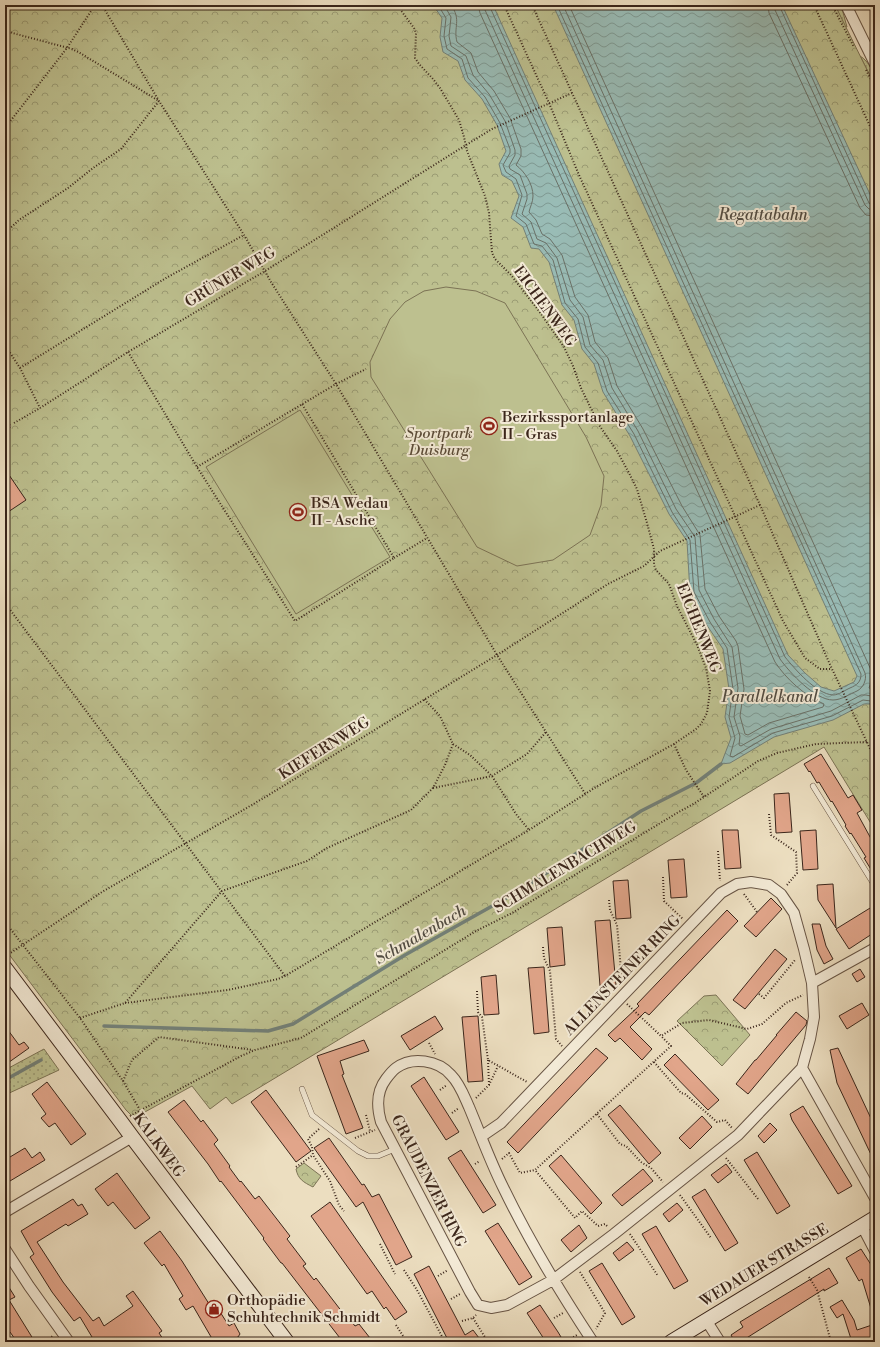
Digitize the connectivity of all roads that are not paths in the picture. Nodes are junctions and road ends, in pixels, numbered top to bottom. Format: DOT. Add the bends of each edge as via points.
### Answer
graph roads {
  1 [pos="846,5"];
  2 [pos="875,64"];
  3 [pos="813,786"];
  4 [pos="875,886"];
  5 [pos="875,948"];
  6 [pos="5,968"];
  7 [pos="812,983"];
  8 [pos="802,1068"];
  9 [pos="302,1089"];
  10 [pos="482,1136"];
  11 [pos="132,1137"];
  12 [pos="395,1149"];
  13 [pos="875,1198"];
  14 [pos="5,1212"];
  15 [pos="875,1218"];
  16 [pos="862,1226"];
  17 [pos="5,1249"];
  18 [pos="875,1251"];
  19 [pos="553,1280"];
  20 [pos="706,1320"];
  21 [pos="592,1340"];
  22 [pos="69,1342"];
  23 [pos="287,1342"];
  24 [pos="671,1342"];
  25 [pos="720,1342"];
  1 -- 2 [label="street"];
  3 -- 4 [label="lane"];
  5 -- 7 [label="street"];
  6 -- 11 [label="street, KALKWEG"];
  7 -- 8 [label="street, ALLENSTEINER RING" via="814,1017"];
  7 -- 10 [label="street, ALLENSTEINER RING" via="794,913 781,894 769,885 751,882 737,884 720,893 501,1123"];
  8 -- 13 [label="street"];
  8 -- 19 [label="street, ALLENSTEINER RING" via="738,1135"];
  9 -- 12 [label="lane" via="312,1115 358,1151 368,1156 378,1156"];
  10 -- 12 [label="street, GRAUDENZER RING" via="458,1083 451,1075 444,1068 428,1062 412,1062 395,1068 380,1092 378,1110"];
  10 -- 19 [label="street" via="521,1225"];
  11 -- 14 [label="street"];
  11 -- 23 [label="street, KALKWEG"];
  12 -- 19 [label="street, GRAUDENZER RING" via="478,1305 491,1308 507,1305"];
  15 -- 16 [label="street, WEDAUER STRASSE"];
  16 -- 18 [label="street"];
  16 -- 20 [label="street, WEDAUER STRASSE"];
  17 -- 22 [label="street"];
  19 -- 21 [label="street"];
  20 -- 24 [label="street, WEDAUER STRASSE"];
  20 -- 25 [label="street"];
}
